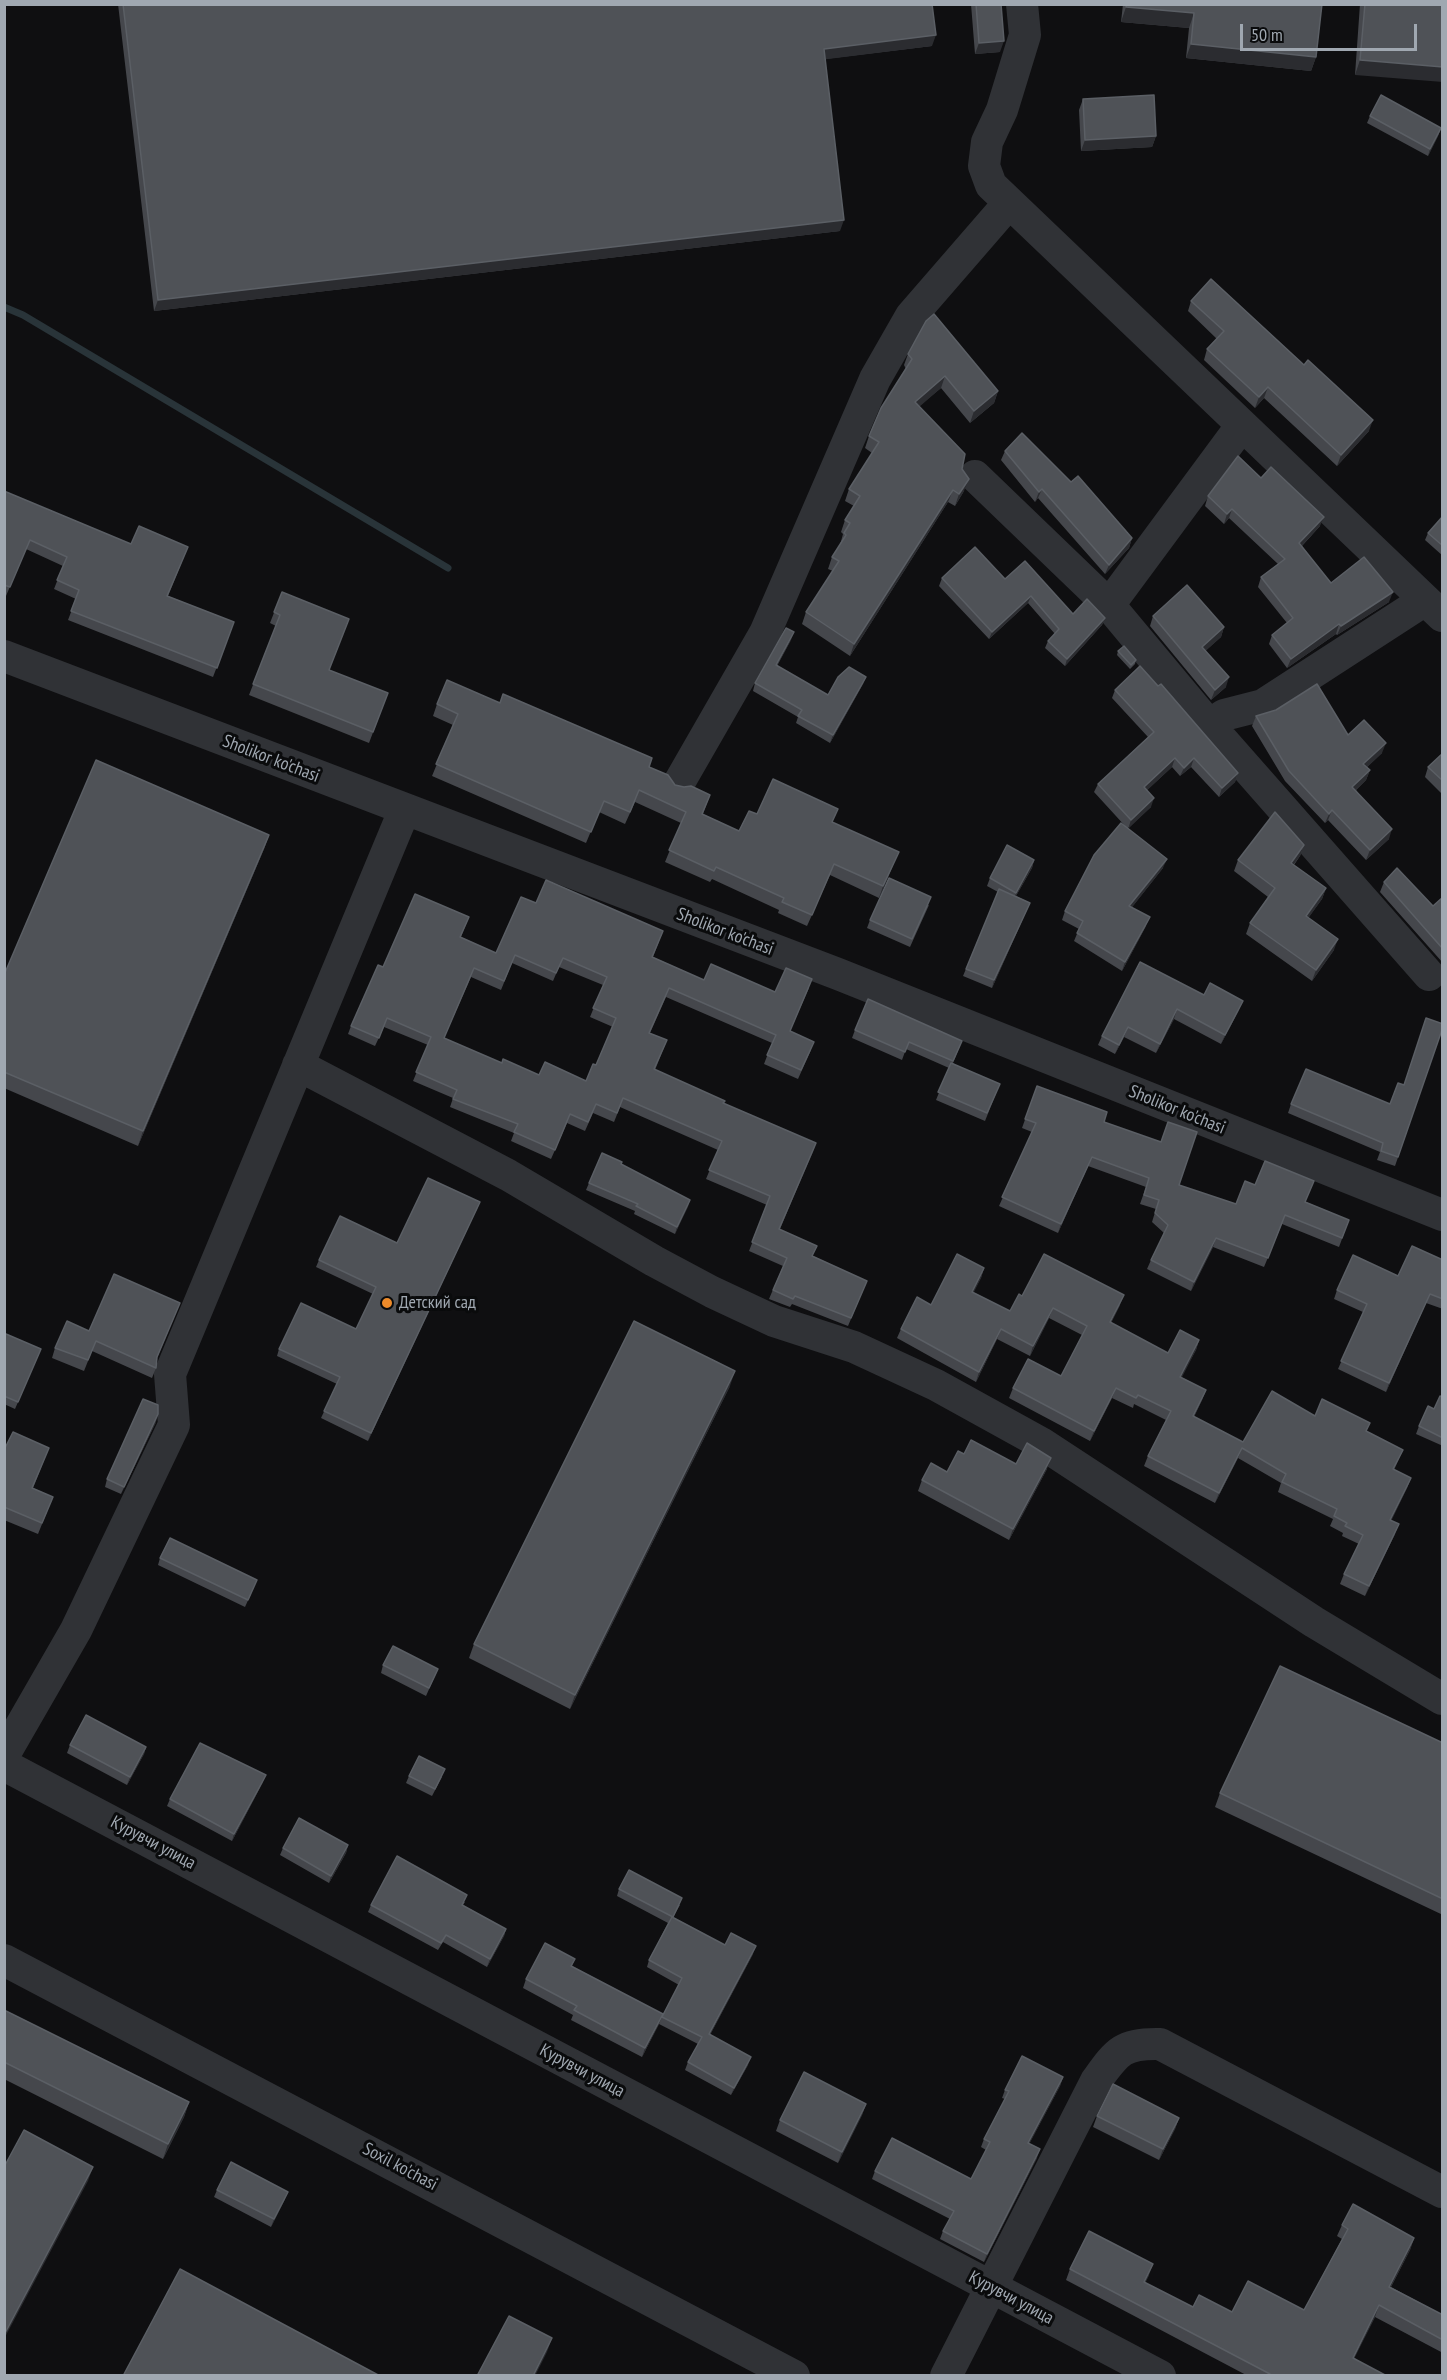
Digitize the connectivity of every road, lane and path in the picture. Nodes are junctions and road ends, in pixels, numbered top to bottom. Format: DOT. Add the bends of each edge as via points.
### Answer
graph roads {
  1 [pos="1022,4"];
  2 [pos="1009,202"];
  3 [pos="1242,425"];
  4 [pos="975,476"];
  5 [pos="1109,605"];
  6 [pos="1434,608"];
  7 [pos="4,656"];
  8 [pos="1209,725"];
  9 [pos="680,781"];
  10 [pos="404,811"];
  11 [pos="1429,975"];
  12 [pos="298,1065"];
  13 [pos="1443,1215"];
  14 [pos="1443,1699"];
  15 [pos="4,1755"];
  16 [pos="4,1764"];
  17 [pos="4,1960"];
  18 [pos="1443,2192"];
  19 [pos="991,2288"];
  20 [pos="794,2376"];
  21 [pos="945,2376"];
  22 [pos="1160,2376"];
  1 -- 2 [label="street" via="1025,35 1002,110 987,142 984,166 991,185"];
  2 -- 3 [label="street"];
  2 -- 9 [label="street" via="906,325 875,379 765,633"];
  3 -- 5 [label="street"];
  3 -- 6 [label="street"];
  4 -- 5 [label="street"];
  5 -- 8 [label="street"];
  6 -- 8 [label="street" via="1263,705 1224,715"];
  7 -- 10 [label="street, Sholikor ko'chasi"];
  8 -- 11 [label="street"];
  10 -- 12 [label="street"];
  10 -- 13 [label="street, Sholikor ko'chasi" via="838,974"];
  12 -- 14 [label="street" via="508,1175 712,1292 774,1321 854,1347 957,1396 1041,1443 1314,1622"];
  12 -- 15 [label="street" via="170,1374 174,1425 76,1630"];
  16 -- 19 [label="street, Курувчи улица"];
  17 -- 20 [label="street, Soxil ko'chasi"];
  18 -- 19 [label="street" via="1160,2044 1139,2043 1119,2051 1096,2081"];
  19 -- 21 [label="street"];
  19 -- 22 [label="street, Курувчи улица"];
}
